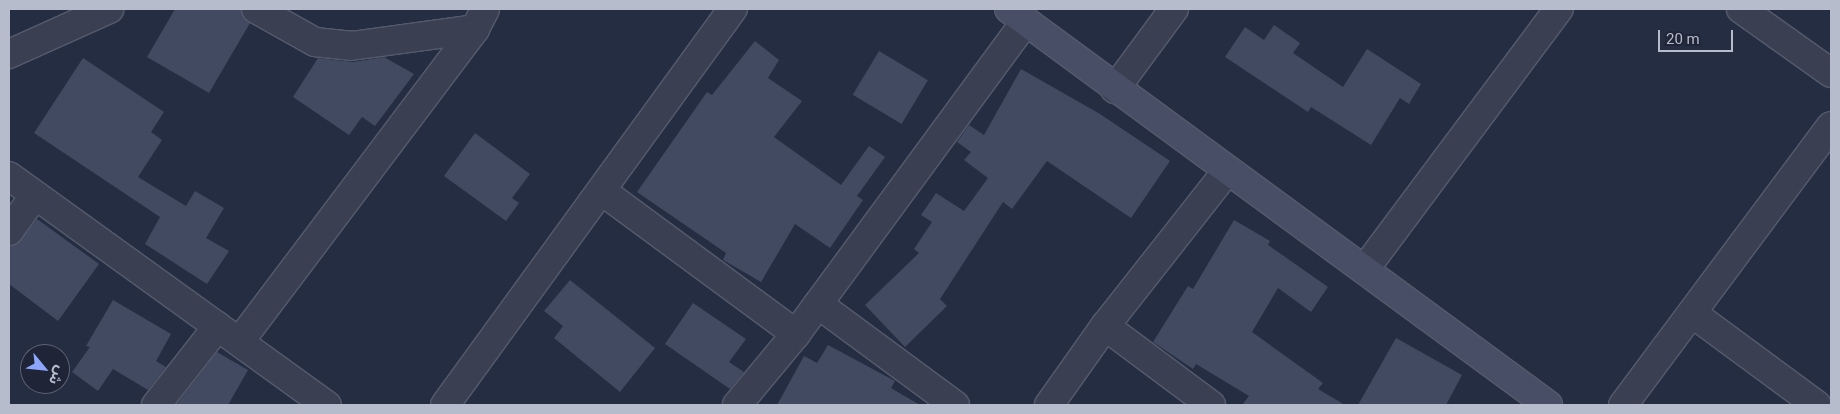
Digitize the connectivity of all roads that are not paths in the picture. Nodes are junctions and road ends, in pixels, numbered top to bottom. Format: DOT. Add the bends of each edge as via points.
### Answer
graph roads {
  1 [pos="109,9"];
  2 [pos="256,9"];
  3 [pos="733,9"];
  4 [pos="1174,9"];
  5 [pos="1559,9"];
  6 [pos="1741,9"];
  7 [pos="1017,15"];
  8 [pos="480,19"];
  9 [pos="9,54"];
  10 [pos="1831,73"];
  11 [pos="1115,89"];
  12 [pos="1831,126"];
  13 [pos="1227,171"];
  14 [pos="9,176"];
  15 [pos="602,191"];
  16 [pos="35,194"];
  17 [pos="9,231"];
  18 [pos="1365,269"];
  19 [pos="818,304"];
  20 [pos="1692,313"];
  21 [pos="1106,326"];
  22 [pos="229,333"];
  23 [pos="796,334"];
  24 [pos="156,405"];
  25 [pos="327,405"];
  26 [pos="445,405"];
  27 [pos="737,405"];
  28 [pos="955,405"];
  29 [pos="1048,405"];
  30 [pos="1211,405"];
  31 [pos="1548,405"];
  32 [pos="1623,405"];
  33 [pos="1817,405"];
  1 -- 9 [label="street"];
  2 -- 8 [label="street" via="315,42 351,46"];
  3 -- 15 [label="street"];
  4 -- 11 [label="street"];
  5 -- 18 [label="street"];
  6 -- 10 [label="street"];
  7 -- 11 [label="street"];
  7 -- 19 [label="street"];
  8 -- 22 [label="street"];
  11 -- 13 [label="street"];
  12 -- 20 [label="street"];
  13 -- 18 [label="street"];
  13 -- 21 [label="street"];
  14 -- 16 [label="street"];
  15 -- 23 [label="street"];
  15 -- 26 [label="street"];
  16 -- 17 [label="street"];
  16 -- 22 [label="street"];
  18 -- 31 [label="street"];
  19 -- 23 [label="street"];
  19 -- 28 [label="street"];
  20 -- 32 [label="street"];
  20 -- 33 [label="street"];
  21 -- 29 [label="street"];
  21 -- 30 [label="street"];
  22 -- 24 [label="street"];
  22 -- 25 [label="street"];
  23 -- 27 [label="street"];
}
